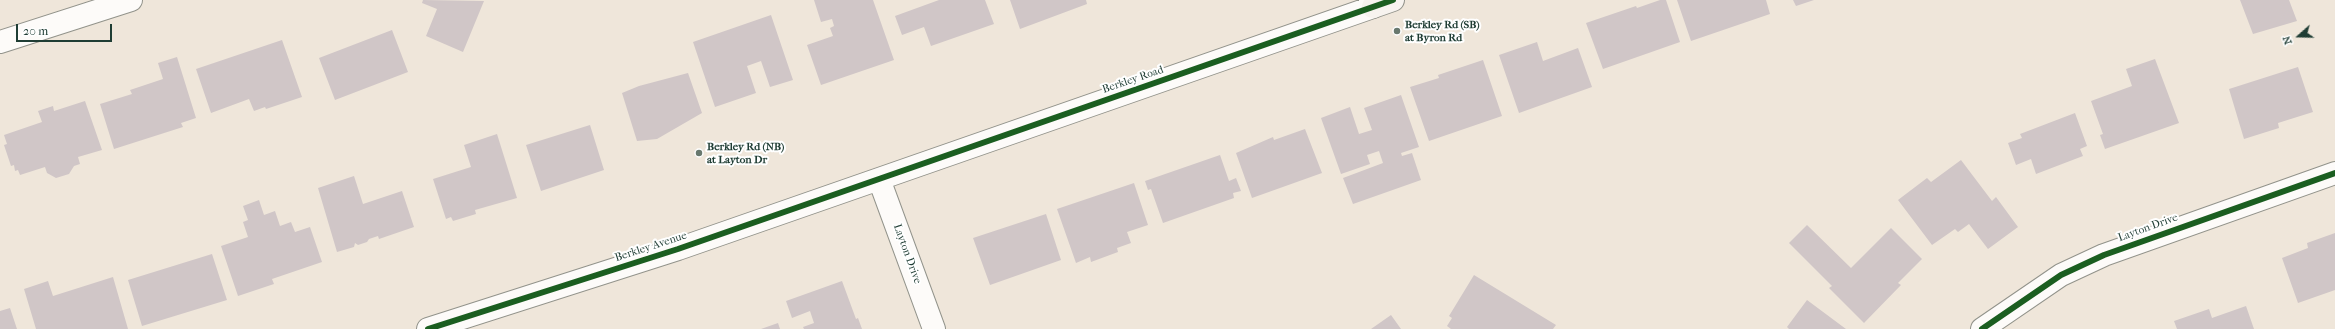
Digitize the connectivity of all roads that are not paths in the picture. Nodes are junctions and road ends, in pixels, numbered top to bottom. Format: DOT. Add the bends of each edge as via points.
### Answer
graph roads {
  1 [pos="131,0"];
  2 [pos="1379,2"];
  3 [pos="0,42"];
  4 [pos="2335,173"];
  5 [pos="879,179"];
  6 [pos="428,329"];
  7 [pos="934,329"];
  8 [pos="1982,329"];
  1 -- 3 [label="street"];
  2 -- 5 [label="street, Berkley Road"];
  4 -- 8 [label="street, Layton Drive" via="2104,255 2061,275"];
  5 -- 6 [label="street, Berkley Avenue" via="678,249"];
  5 -- 7 [label="street, Layton Drive"];
}
